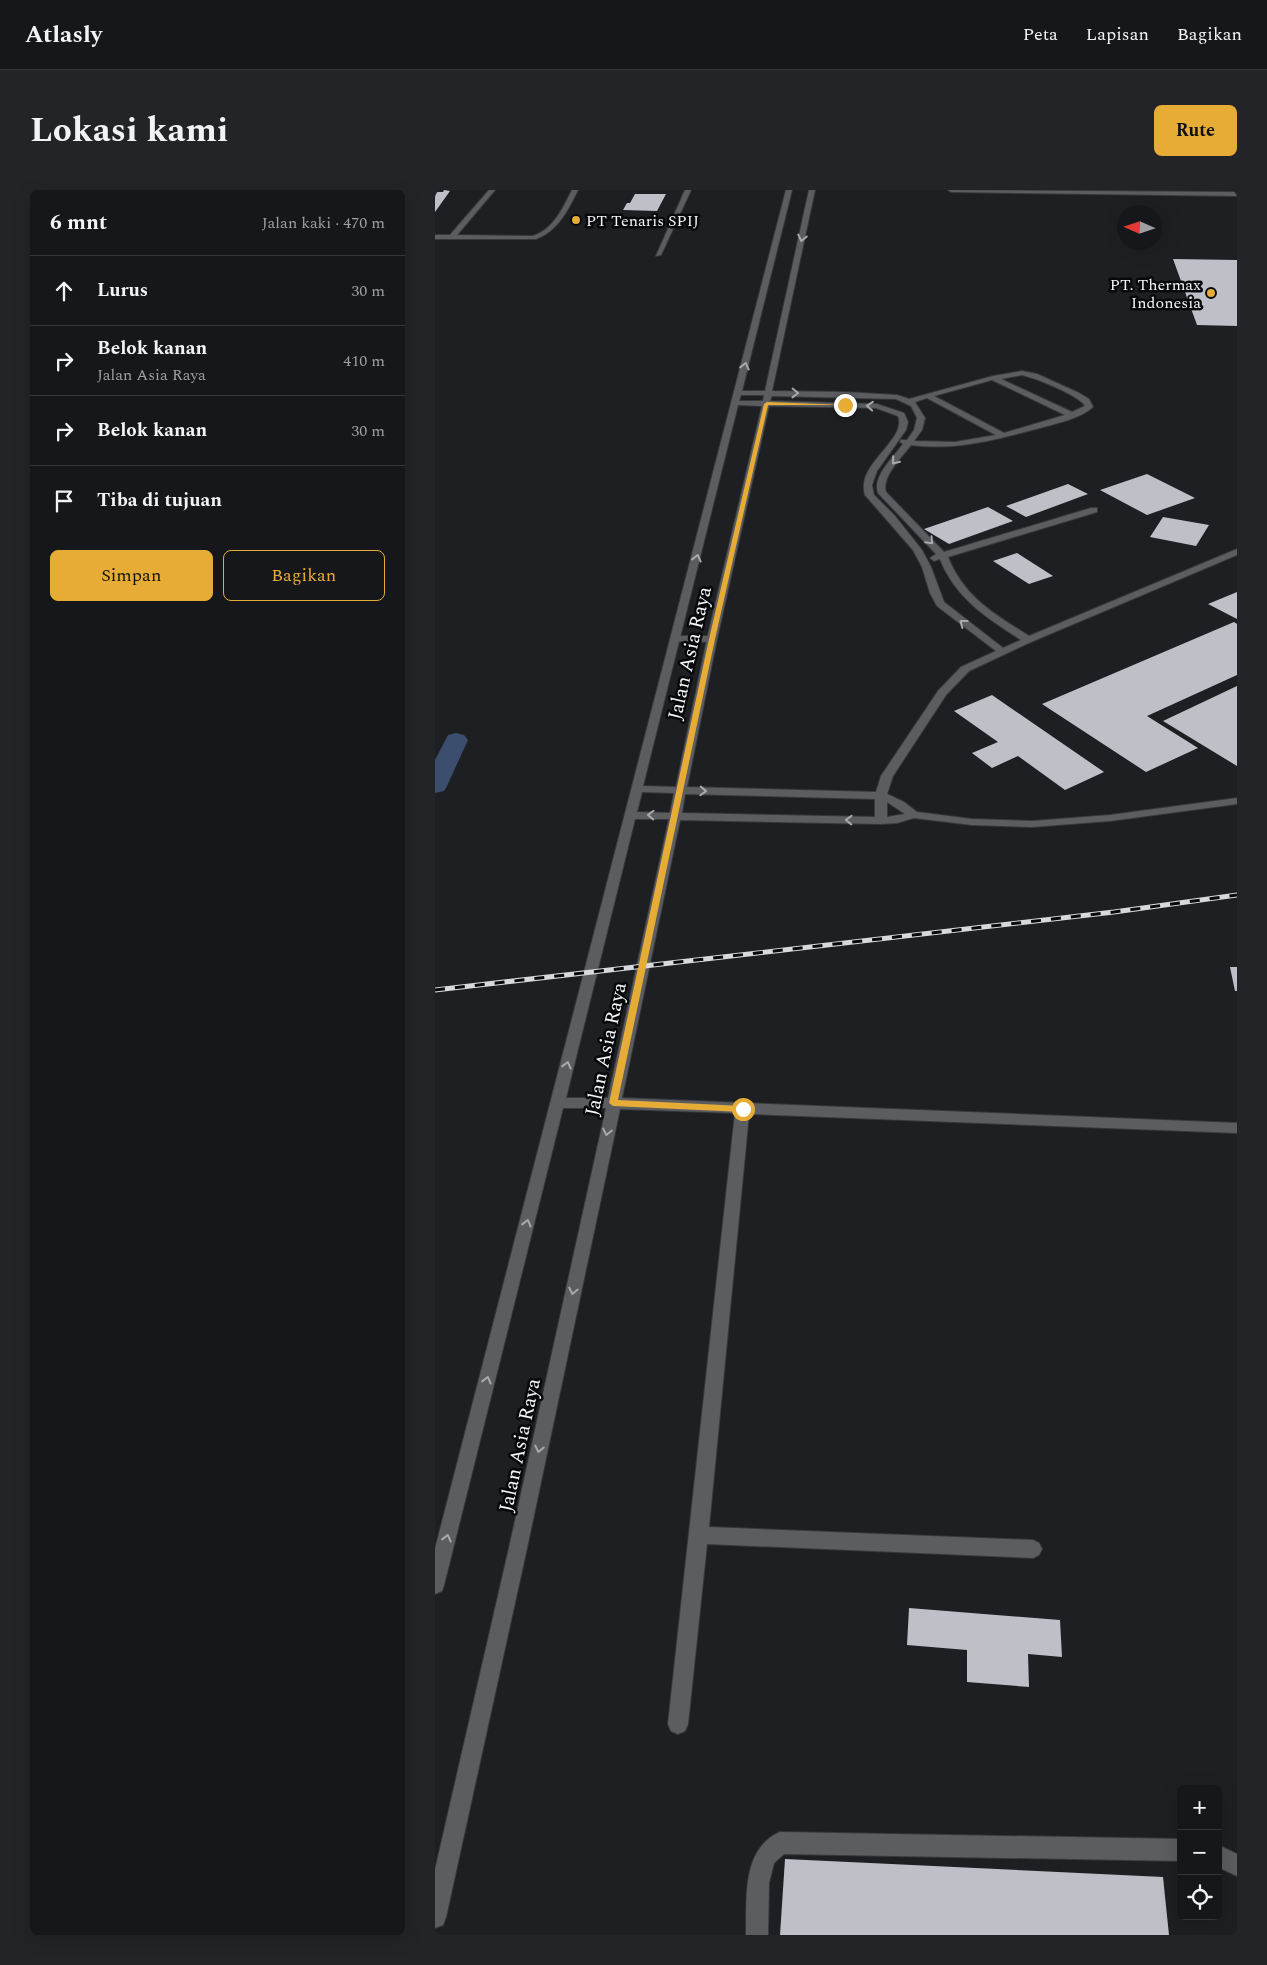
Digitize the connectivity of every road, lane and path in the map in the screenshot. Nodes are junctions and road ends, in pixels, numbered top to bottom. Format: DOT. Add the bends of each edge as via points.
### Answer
graph roads {
  1 [pos="492,190"];
  2 [pos="575,190"];
  3 [pos="688,190"];
  4 [pos="789,190"];
  5 [pos="812,190"];
  6 [pos="951,190"];
  7 [pos="1237,194"];
  8 [pos="435,237"];
  9 [pos="452,237"];
  10 [pos="658,255"];
  11 [pos="993,378"];
  12 [pos="739,392"];
  13 [pos="928,396"];
  14 [pos="767,398"];
  15 [pos="909,401"];
  16 [pos="736,403"];
  17 [pos="1073,416"];
  18 [pos="902,428"];
  19 [pos="925,432"];
  20 [pos="1004,436"];
  21 [pos="895,441"];
  22 [pos="910,443"];
  23 [pos="955,445"];
  24 [pos="1094,510"];
  25 [pos="1237,552"];
  26 [pos="943,556"];
  27 [pos="924,560"];
  28 [pos="676,639"];
  29 [pos="712,639"];
  30 [pos="1028,640"];
  31 [pos="1003,652"];
  32 [pos="637,789"];
  33 [pos="679,790"];
  34 [pos="881,796"];
  35 [pos="1237,801"];
  36 [pos="631,815"];
  37 [pos="674,816"];
  38 [pos="914,816"];
  39 [pos="881,821"];
  40 [pos="558,1103"];
  41 [pos="613,1103"];
  42 [pos="743,1109"];
  43 [pos="1237,1128"];
  44 [pos="699,1535"];
  45 [pos="1033,1548"];
  46 [pos="435,1585"];
  47 [pos="678,1724"];
  48 [pos="1177,1850"];
  49 [pos="1222,1858"];
  50 [pos="1237,1865"];
  51 [pos="435,1917"];
  52 [pos="757,1935"];
  1 -- 9 [label="street"];
  2 -- 9 [label="street" via="544,236"];
  3 -- 10 [label="street"];
  12 -- 4 [label="street, Jalan Asia Raya, one-way"];
  5 -- 14 [label="street, Jalan Asia Raya, one-way"];
  6 -- 7 [label="street"];
  8 -- 9 [label="street"];
  11 -- 13 [label="street"];
  11 -- 17 [label="street"];
  11 -- 17 [label="street" via="1022,373 1076,395 1089,407"];
  12 -- 14 [label="street"];
  12 -- 16 [label="street, Jalan Asia Raya"];
  13 -- 15 [label="street"];
  13 -- 20 [label="street"];
  14 -- 15 [label="street, one-way" via="845,394 897,397"];
  14 -- 16 [label="street"];
  18 -- 14 [label="street, one-way" via="901,415 877,406 815,404"];
  14 -- 29 [label="street, Jalan Asia Raya"];
  15 -- 19 [label="street" via="921,418"];
  28 -- 16 [label="street, Jalan Asia Raya, one-way"];
  17 -- 20 [label="street"];
  18 -- 19 [label="street"];
  18 -- 21 [label="street"];
  19 -- 22 [label="street"];
  19 -- 23 [label="street"];
  20 -- 23 [label="street" via="980,443"];
  21 -- 22 [label="street"];
  21 -- 27 [label="street" via="869,477 867,487 869,495"];
  22 -- 23 [label="street"];
  22 -- 26 [label="street, one-way" via="882,479 880,487 889,501"];
  24 -- 26 [label="street"];
  25 -- 30 [label="street"];
  26 -- 27 [label="street"];
  26 -- 30 [label="street" via="964,593 989,615"];
  31 -- 27 [label="street, one-way" via="940,604 933,594"];
  28 -- 29 [label="street"];
  28 -- 32 [label="street, Jalan Asia Raya"];
  29 -- 33 [label="street, Jalan Asia Raya"];
  30 -- 31 [label="street"];
  31 -- 34 [label="street" via="965,669 942,693 887,776"];
  32 -- 33 [label="street"];
  32 -- 36 [label="street, Jalan Asia Raya"];
  33 -- 34 [label="street, one-way"];
  33 -- 37 [label="street, Jalan Asia Raya"];
  34 -- 38 [label="street" via="900,804"];
  34 -- 39 [label="street"];
  35 -- 38 [label="street" via="1110,818 1031,824"];
  37 -- 36 [label="street, one-way"];
  40 -- 36 [label="street, Jalan Asia Raya, one-way"];
  39 -- 37 [label="street, one-way"];
  37 -- 41 [label="street, Jalan Asia Raya"];
  38 -- 39 [label="street"];
  40 -- 41 [label="street"];
  46 -- 40 [label="street, Jalan Asia Raya, one-way"];
  41 -- 42 [label="street"];
  41 -- 51 [label="street, Jalan Asia Raya, one-way"];
  42 -- 43 [label="street"];
  42 -- 44 [label="street"];
  44 -- 45 [label="street"];
  44 -- 47 [label="street"];
  48 -- 52 [label="street" via="780,1843 765,1857 757,1883"];
  49 -- 50 [label="street"];
}
